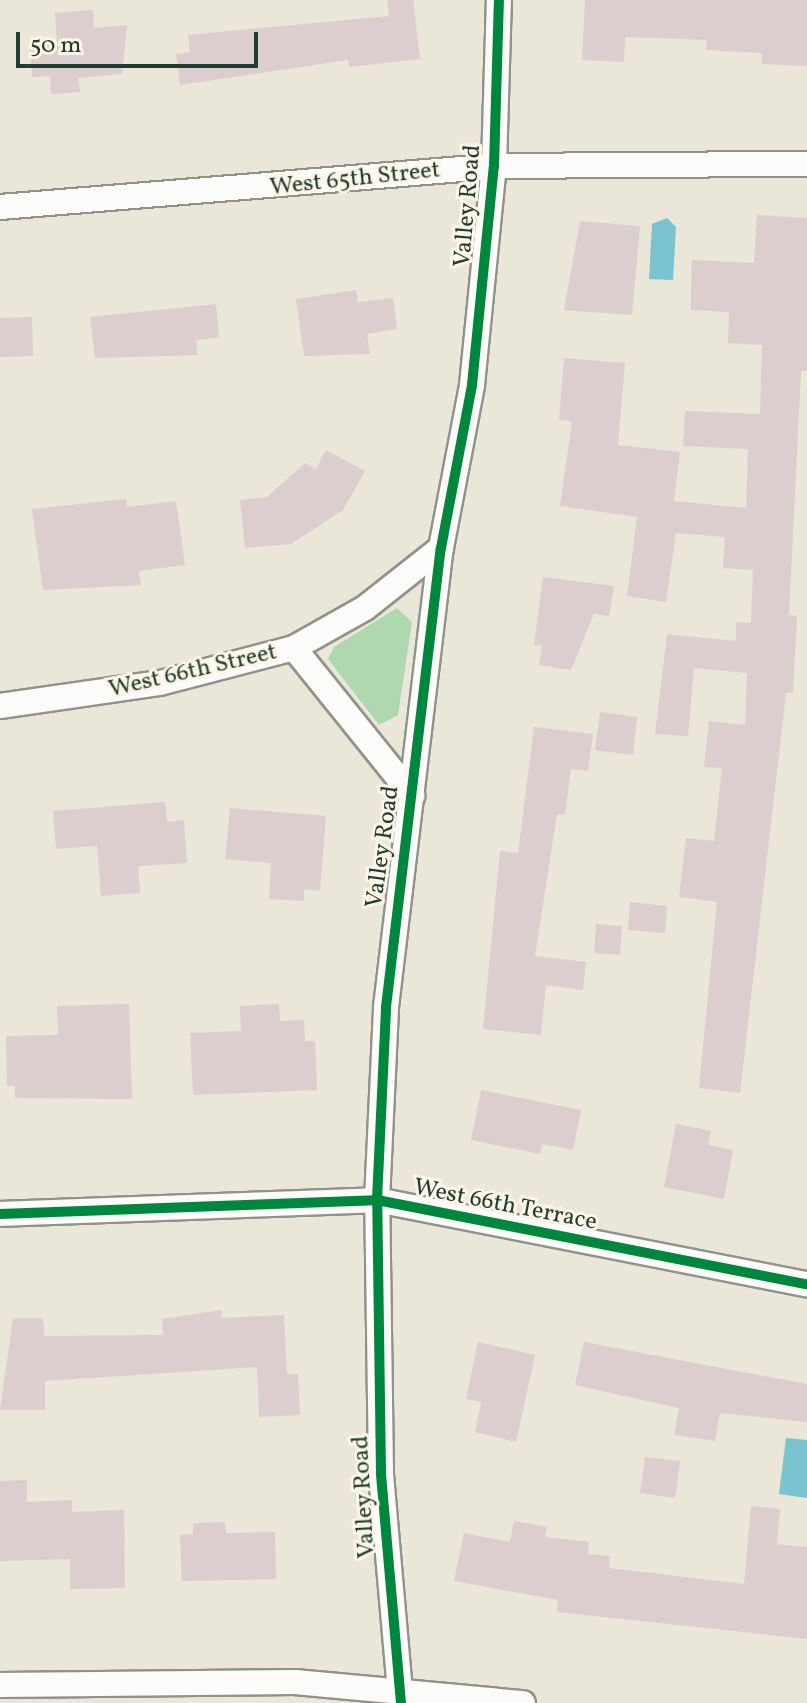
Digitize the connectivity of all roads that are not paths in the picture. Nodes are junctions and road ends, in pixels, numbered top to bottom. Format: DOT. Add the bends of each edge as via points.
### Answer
graph roads {
  1 [pos="499,0"];
  2 [pos="807,164"];
  3 [pos="494,166"];
  4 [pos="0,207"];
  5 [pos="441,548"];
  6 [pos="294,648"];
  7 [pos="0,706"];
  8 [pos="412,795"];
  9 [pos="377,1200"];
  10 [pos="0,1214"];
  11 [pos="807,1284"];
  12 [pos="0,1685"];
  13 [pos="400,1695"];
  14 [pos="523,1703"];
  1 -- 3 [label="street, Valley Road"];
  2 -- 3 [label="street, West 65th Street"];
  3 -- 4 [label="street, West 65th Street"];
  3 -- 5 [label="street, Valley Road" via="472,385"];
  5 -- 6 [label="street" via="365,608"];
  5 -- 8 [label="street, Valley Road"];
  6 -- 7 [label="street, West 66th Street" via="160,683"];
  6 -- 8 [label="street, West 66th Street"];
  8 -- 9 [label="street, Valley Road" via="386,1007"];
  9 -- 10 [label="street, West 66th Terrace"];
  9 -- 11 [label="street, West 66th Terrace"];
  9 -- 13 [label="street, Valley Road" via="381,1473"];
  12 -- 13 [label="street"];
  13 -- 14 [label="street"];
}
